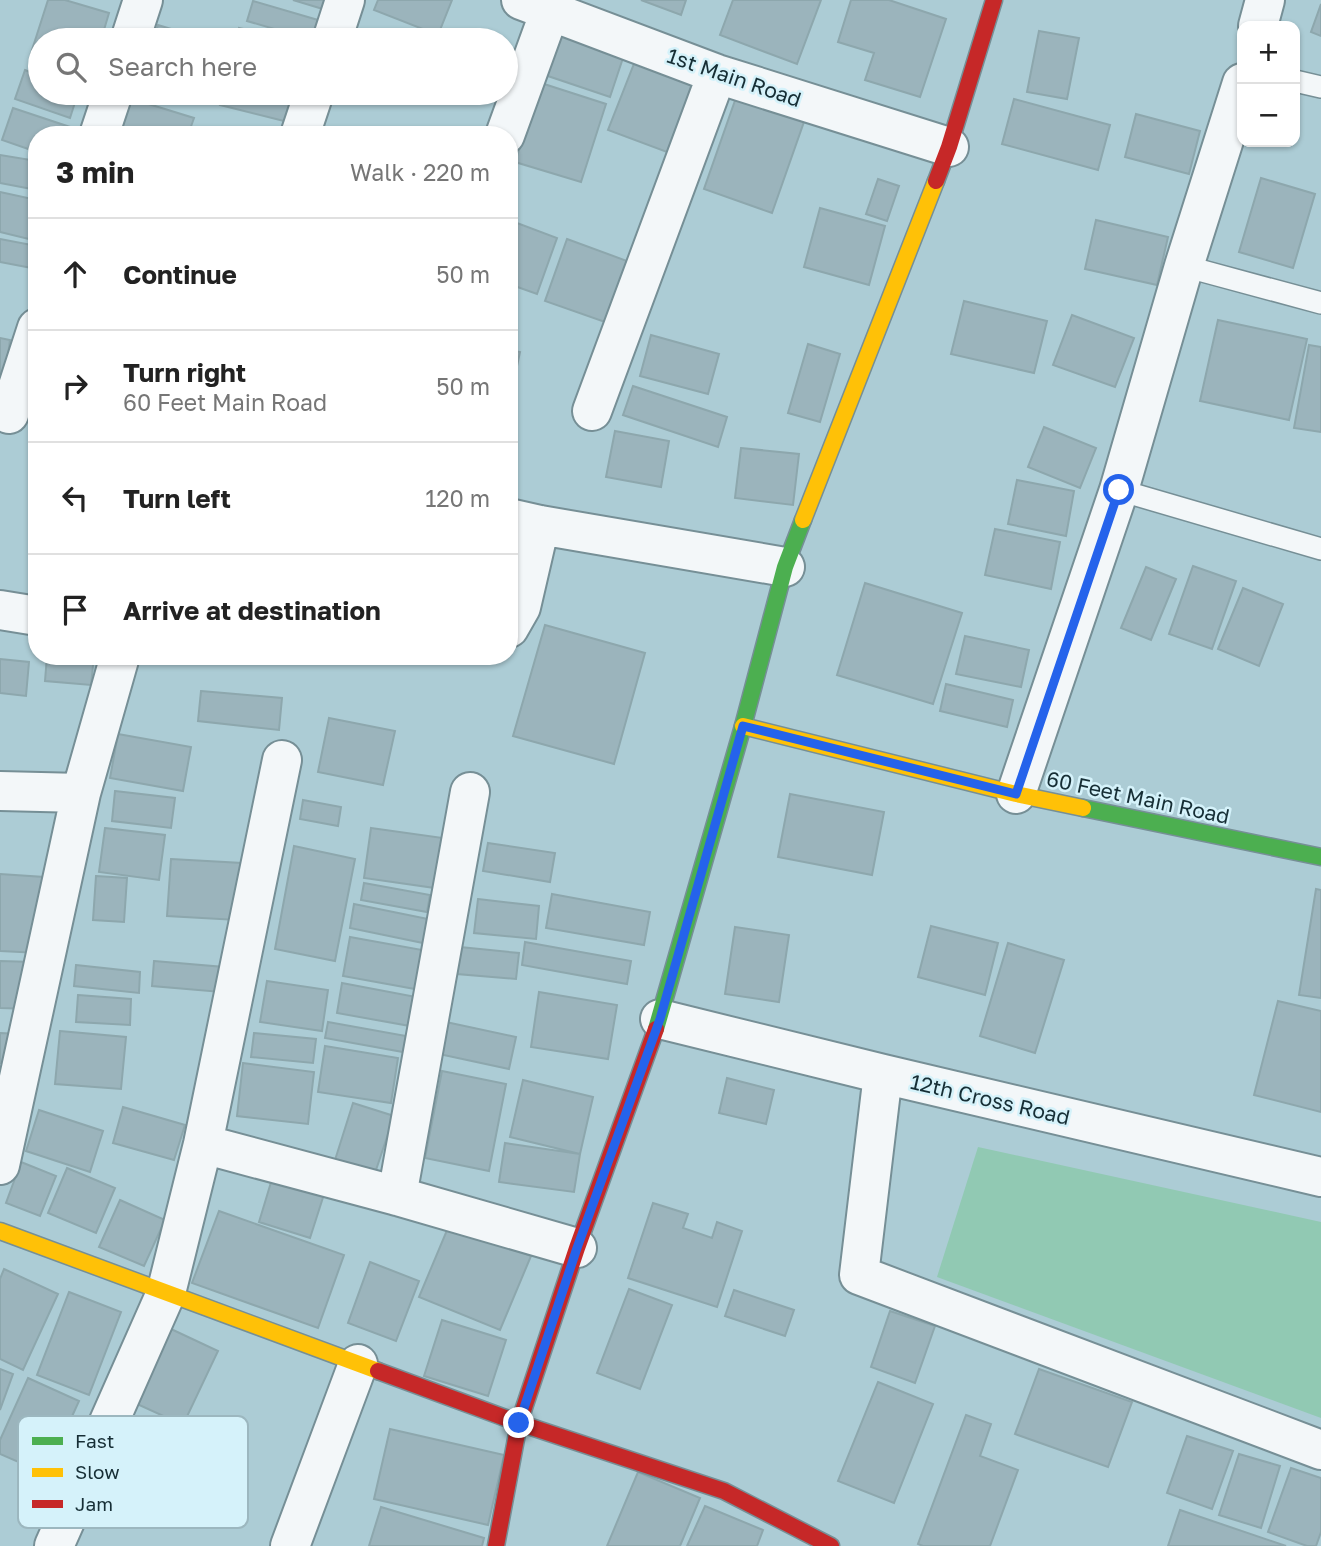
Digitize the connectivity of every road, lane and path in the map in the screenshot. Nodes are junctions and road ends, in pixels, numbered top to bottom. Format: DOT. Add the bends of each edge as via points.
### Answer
graph roads {
  1 [pos="143,0"];
  2 [pos="345,0"];
  3 [pos="994,0"];
  4 [pos="1265,0"];
  5 [pos="536,5"];
  6 [pos="1259,21"];
  7 [pos="134,28"];
  8 [pos="336,28"];
  9 [pos="717,74"];
  10 [pos="518,80"];
  11 [pos="1300,82"];
  12 [pos="1242,84"];
  13 [pos="1321,87"];
  14 [pos="109,105"];
  15 [pos="310,105"];
  16 [pos="512,105"];
  17 [pos="102,126"];
  18 [pos="303,126"];
  19 [pos="507,126"];
  20 [pos="949,147"];
  21 [pos="1184,266"];
  22 [pos="1321,303"];
  23 [pos="28,364"];
  24 [pos="592,411"];
  25 [pos="15,416"];
  26 [pos="1119,490"];
  27 [pos="525,521"];
  28 [pos="1321,549"];
  29 [pos="785,567"];
  30 [pos="0,610"];
  31 [pos="518,612"];
  32 [pos="28,615"];
  33 [pos="117,665"];
  34 [pos="743,726"];
  35 [pos="282,760"];
  36 [pos="0,790"];
  37 [pos="470,792"];
  38 [pos="81,793"];
  39 [pos="1016,794"];
  40 [pos="1321,857"];
  41 [pos="660,1019"];
  42 [pos="883,1074"];
  43 [pos="203,1144"];
  44 [pos="0,1165"];
  45 [pos="1321,1177"];
  46 [pos="397,1196"];
  47 [pos="0,1231"];
  48 [pos="577,1248"];
  49 [pos="166,1293"];
  50 [pos="358,1364"];
  51 [pos="112,1416"];
  52 [pos="519,1423"];
  53 [pos="1321,1450"];
  54 [pos="62,1528"];
  55 [pos="54,1546"];
  56 [pos="290,1546"];
  57 [pos="496,1546"];
  58 [pos="831,1546"];
  1 -- 7 [label="street"];
  2 -- 8 [label="street"];
  3 -- 20 [label="street"];
  4 -- 6 [label="street"];
  5 -- 9 [label="street, 1st Main Road"];
  5 -- 10 [label="street"];
  9 -- 20 [label="street, 1st Main Road"];
  9 -- 24 [label="street"];
  11 -- 13 [label="lane"];
  12 -- 21 [label="street"];
  14 -- 17 [label="street"];
  15 -- 18 [label="street"];
  16 -- 19 [label="street"];
  20 -- 29 [label="street"];
  21 -- 22 [label="lane"];
  21 -- 26 [label="street"];
  23 -- 25 [label="street"];
  26 -- 28 [label="lane"];
  26 -- 39 [label="street"];
  27 -- 29 [label="street"];
  27 -- 31 [label="street"];
  29 -- 34 [label="street"];
  30 -- 32 [label="street"];
  33 -- 38 [label="street"];
  34 -- 39 [label="street, 60 Feet Main Road"];
  34 -- 41 [label="street"];
  35 -- 43 [label="street"];
  36 -- 38 [label="street"];
  37 -- 46 [label="street"];
  38 -- 44 [label="street"];
  39 -- 40 [label="street, 60 Feet Main Road"];
  41 -- 42 [label="street, 12th Cross Road"];
  41 -- 48 [label="street"];
  42 -- 45 [label="street, 12th Cross Road"];
  42 -- 53 [label="street" via="859,1275"];
  43 -- 46 [label="street"];
  43 -- 49 [label="street"];
  46 -- 48 [label="street"];
  47 -- 49 [label="street"];
  48 -- 52 [label="street"];
  49 -- 50 [label="street"];
  49 -- 51 [label="street"];
  50 -- 52 [label="street"];
  50 -- 56 [label="street"];
  52 -- 57 [label="street"];
  52 -- 58 [label="street" via="724,1491"];
  54 -- 55 [label="street"];
}
